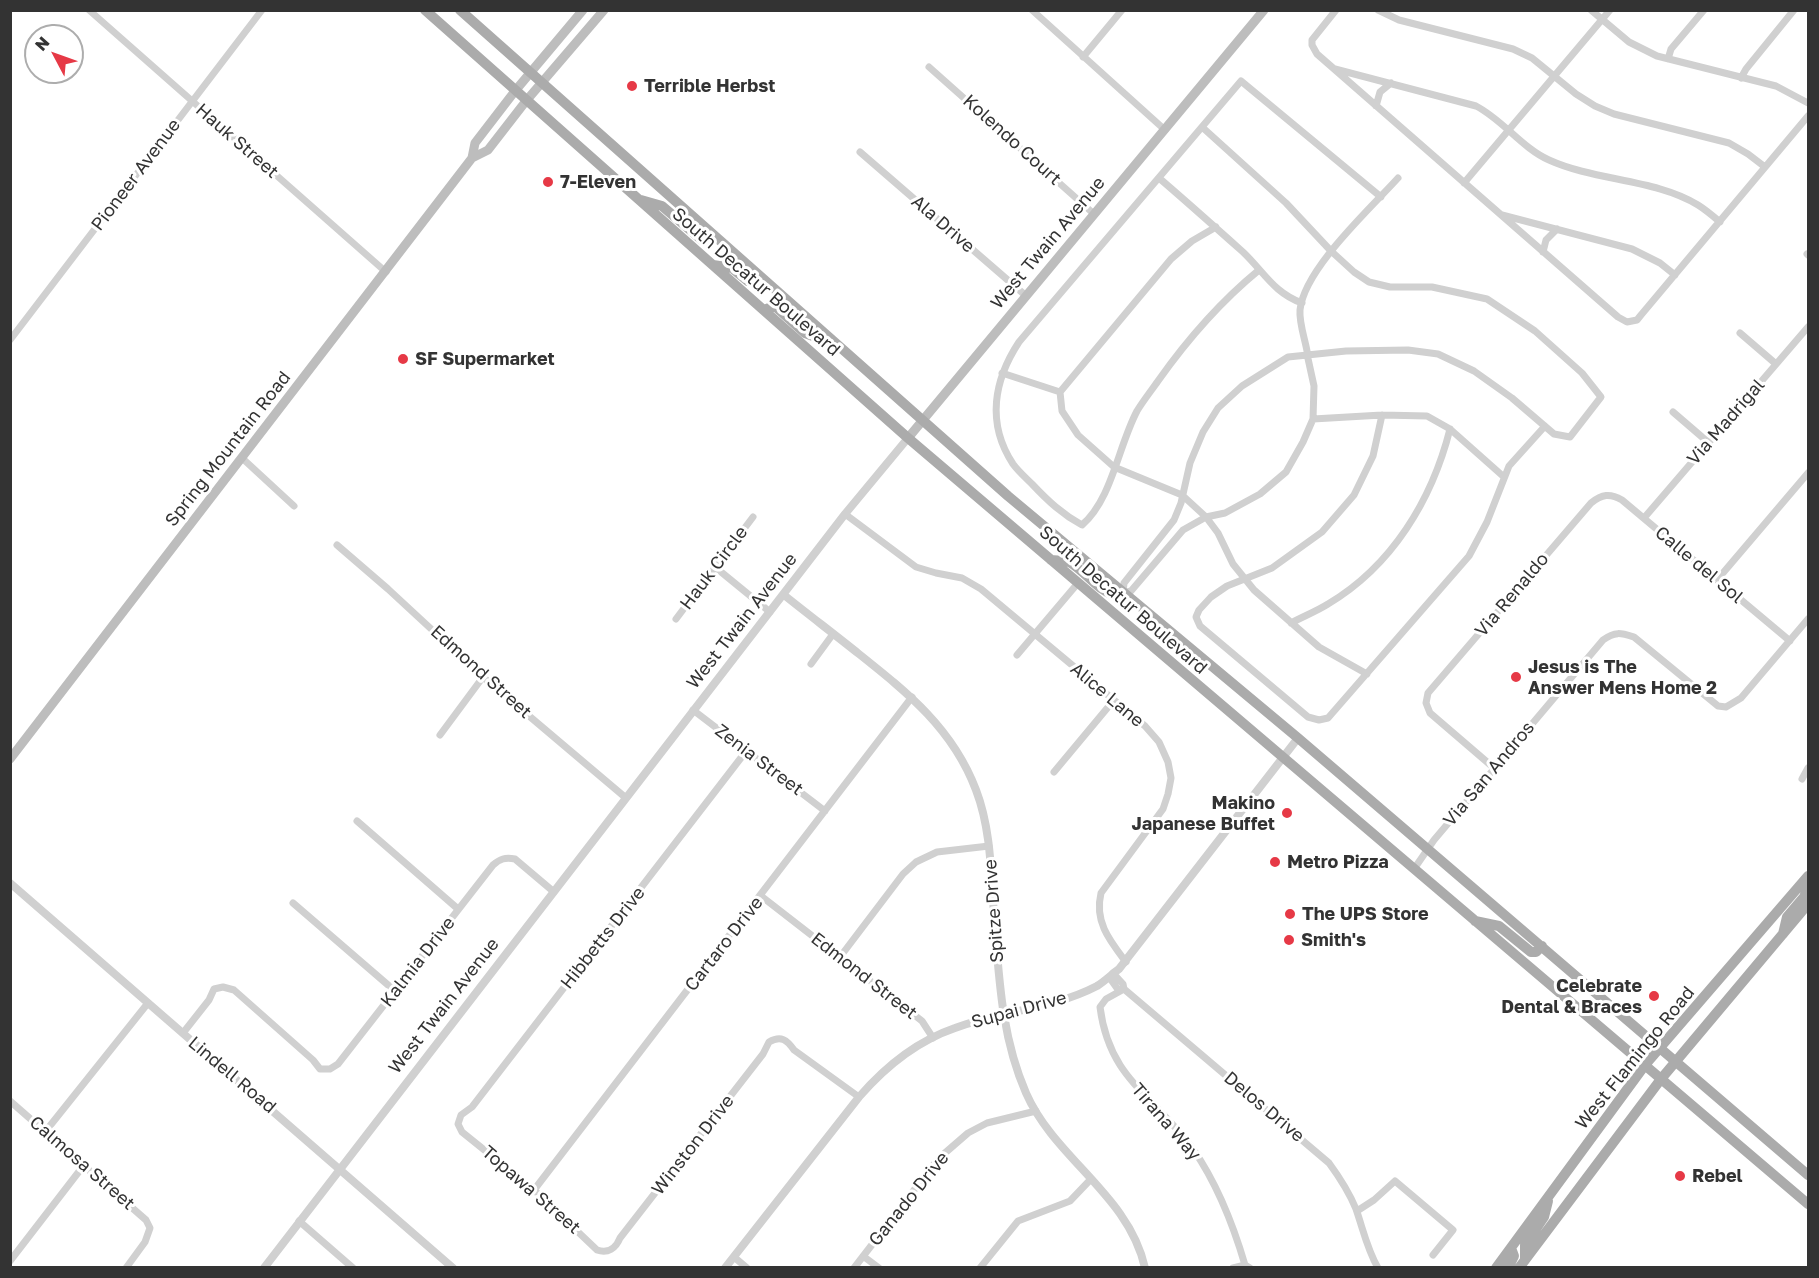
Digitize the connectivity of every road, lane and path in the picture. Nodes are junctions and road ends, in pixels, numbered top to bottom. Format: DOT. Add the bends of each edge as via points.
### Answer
graph roads {
  1 [pos="89,10"];
  2 [pos="262,10"];
  3 [pos="425,10"];
  4 [pos="460,10"];
  5 [pos="584,10"];
  6 [pos="604,10"];
  7 [pos="1032,10"];
  8 [pos="1122,10"];
  9 [pos="1264,10"];
  10 [pos="1336,10"];
  11 [pos="1378,10"];
  12 [pos="1591,10"];
  13 [pos="1610,10"];
  14 [pos="1704,10"];
  15 [pos="1794,10"];
  16 [pos="1602,20"];
  17 [pos="1083,57"];
  18 [pos="1668,59"];
  19 [pos="929,67"];
  20 [pos="1334,68"];
  21 [pos="530,73"];
  22 [pos="1554,76"];
  23 [pos="1741,78"];
  24 [pos="1391,83"];
  25 [pos="541,84"];
  26 [pos="515,91"];
  27 [pos="526,100"];
  28 [pos="193,102"];
  29 [pos="1809,103"];
  30 [pos="1377,106"];
  31 [pos="1809,116"];
  32 [pos="1202,127"];
  33 [pos="1509,129"];
  34 [pos="1165,130"];
  35 [pos="860,152"];
  36 [pos="472,158"];
  37 [pos="1765,167"];
  38 [pos="1159,178"];
  39 [pos="1398,178"];
  40 [pos="1464,183"];
  41 [pos="1381,197"];
  42 [pos="638,199"];
  43 [pos="1094,214"];
  44 [pos="1500,214"];
  45 [pos="1720,222"];
  46 [pos="1216,227"];
  47 [pos="1557,229"];
  48 [pos="711,234"];
  49 [pos="1331,252"];
  50 [pos="1543,252"];
  51 [pos="713,265"];
  52 [pos="1259,270"];
  53 [pos="386,272"];
  54 [pos="759,276"];
  55 [pos="1675,276"];
  56 [pos="1025,295"];
  57 [pos="1302,303"];
  58 [pos="764,310"];
  59 [pos="1809,327"];
  60 [pos="1740,333"];
  61 [pos="10,340"];
  62 [pos="837,346"];
  63 [pos="1307,354"];
  64 [pos="1776,364"];
  65 [pos="1002,374"];
  66 [pos="1060,392"];
  67 [pos="1673,412"];
  68 [pos="1382,416"];
  69 [pos="1313,418"];
  70 [pos="922,421"];
  71 [pos="1545,426"];
  72 [pos="1450,429"];
  73 [pos="908,438"];
  74 [pos="1709,442"];
  75 [pos="242,458"];
  76 [pos="1114,467"];
  77 [pos="1809,472"];
  78 [pos="1504,477"];
  79 [pos="1606,494"];
  80 [pos="1182,495"];
  81 [pos="294,506"];
  82 [pos="845,514"];
  83 [pos="753,517"];
  84 [pos="1206,517"];
  85 [pos="1644,518"];
  86 [pos="337,545"];
  87 [pos="1051,560"];
  88 [pos="715,567"];
  89 [pos="1245,579"];
  90 [pos="1717,580"];
  91 [pos="1078,583"];
  92 [pos="1123,593"];
  93 [pos="784,595"];
  94 [pos="770,612"];
  95 [pos="676,619"];
  96 [pos="1809,619"];
  97 [pos="1291,623"];
  98 [pos="1035,633"];
  99 [pos="833,634"];
  100 [pos="1790,641"];
  101 [pos="1017,654"];
  102 [pos="811,664"];
  103 [pos="1367,674"];
  104 [pos="483,677"];
  105 [pos="912,697"];
  106 [pos="1114,700"];
  107 [pos="693,710"];
  108 [pos="440,735"];
  109 [pos="1298,738"];
  110 [pos="747,750"];
  111 [pos="1282,757"];
  112 [pos="10,759"];
  113 [pos="1494,768"];
  114 [pos="1809,768"];
  115 [pos="1054,772"];
  116 [pos="1802,779"];
  117 [pos="626,798"];
  118 [pos="825,811"];
  119 [pos="357,821"];
  120 [pos="989,846"];
  121 [pos="1427,848"];
  122 [pos="1414,869"];
  123 [pos="1808,877"];
  124 [pos="10,883"];
  125 [pos="1809,886"];
  126 [pos="554,892"];
  127 [pos="761,896"];
  128 [pos="293,903"];
  129 [pos="1809,904"];
  130 [pos="458,909"];
  131 [pos="1475,921"];
  132 [pos="1783,934"];
  133 [pos="1542,946"];
  134 [pos="840,957"];
  135 [pos="1126,962"];
  136 [pos="1111,975"];
  137 [pos="1122,990"];
  138 [pos="395,991"];
  139 [pos="148,1003"];
  140 [pos="1003,1015"];
  141 [pos="183,1033"];
  142 [pos="933,1038"];
  143 [pos="1660,1048"];
  144 [pos="1675,1060"];
  145 [pos="1645,1065"];
  146 [pos="1661,1079"];
  147 [pos="859,1097"];
  148 [pos="10,1101"];
  149 [pos="1036,1111"];
  150 [pos="458,1124"];
  151 [pos="45,1132"];
  152 [pos="84,1165"];
  153 [pos="339,1168"];
  154 [pos="1809,1175"];
  155 [pos="1091,1179"];
  156 [pos="534,1190"];
  157 [pos="1549,1195"];
  158 [pos="1809,1204"];
  159 [pos="1357,1211"];
  160 [pos="298,1221"];
  161 [pos="1511,1248"];
  162 [pos="607,1251"];
  163 [pos="1433,1255"];
  164 [pos="863,1256"];
  165 [pos="734,1257"];
  166 [pos="10,1261"];
  167 [pos="1522,1263"];
  168 [pos="1248,1266"];
  169 [pos="126,1268"];
  170 [pos="264,1268"];
  171 [pos="353,1268"];
  172 [pos="453,1268"];
  173 [pos="725,1268"];
  174 [pos="747,1268"];
  175 [pos="854,1268"];
  176 [pos="879,1268"];
  177 [pos="980,1268"];
  178 [pos="1145,1268"];
  179 [pos="1233,1268"];
  180 [pos="1378,1268"];
  181 [pos="1496,1268"];
  182 [pos="1508,1268"];
  1 -- 28 [label="street, Hauk Street"];
  2 -- 28 [label="street, Pioneer Avenue"];
  3 -- 26 [label="main road, South Decatur Boulevard"];
  4 -- 21 [label="main road, South Decatur Boulevard"];
  5 -- 21 [label="main road, Spring Mountain Road"];
  6 -- 25 [label="main road, Spring Mountain Road"];
  7 -- 17 [label="street"];
  8 -- 17 [label="street"];
  9 -- 34 [label="main road, West Twain Avenue"];
  10 -- 20 [label="street" via="1312,45"];
  11 -- 22 [label="street" via="1399,20 1512,48"];
  12 -- 16 [label="street"];
  13 -- 16 [label="street"];
  14 -- 18 [label="street" via="1671,49"];
  15 -- 23 [label="street"];
  16 -- 18 [label="street" via="1641,50"];
  16 -- 22 [label="street"];
  17 -- 34 [label="street"];
  18 -- 23 [label="street"];
  19 -- 43 [label="street, Kolendo Court"];
  20 -- 24 [label="street"];
  20 -- 30 [label="street"];
  21 -- 25 [label="main road, South Decatur Boulevard"];
  21 -- 26 [label="main road, Spring Mountain Road"];
  22 -- 33 [label="street"];
  22 -- 37 [label="street" via="1605,111 1729,143"];
  23 -- 29 [label="street" via="1776,86"];
  24 -- 30 [label="street" via="1380,92"];
  24 -- 33 [label="street" via="1465,102"];
  25 -- 27 [label="main road, Spring Mountain Road"];
  25 -- 48 [label="main road, South Decatur Boulevard"];
  26 -- 27 [label="main road, South Decatur Boulevard"];
  26 -- 36 [label="main road, Spring Mountain Road" via="475,143"];
  27 -- 36 [label="main road, Spring Mountain Road" via="488,150"];
  27 -- 42 [label="main road, South Decatur Boulevard"];
  28 -- 53 [label="street, Hauk Street"];
  28 -- 61 [label="street, Pioneer Avenue"];
  30 -- 40 [label="street"];
  31 -- 37 [label="street"];
  32 -- 38 [label="street"];
  32 -- 41 [label="street" via="1241,81"];
  32 -- 49 [label="street" via="1286,203"];
  33 -- 40 [label="street"];
  33 -- 45 [label="street" via="1546,159 1678,195"];
  34 -- 43 [label="main road, West Twain Avenue"];
  35 -- 56 [label="street, Ala Drive"];
  36 -- 53 [label="main road, Spring Mountain Road"];
  37 -- 45 [label="street"];
  38 -- 46 [label="street"];
  38 -- 65 [label="street" via="1019,342"];
  39 -- 41 [label="street"];
  40 -- 44 [label="street"];
  41 -- 49 [label="street"];
  42 -- 48 [label="main road" via="662,206 702,240"];
  42 -- 51 [label="main road, South Decatur Boulevard"];
  43 -- 56 [label="main road, West Twain Avenue"];
  44 -- 47 [label="street"];
  44 -- 50 [label="street"];
  45 -- 55 [label="street"];
  46 -- 52 [label="street"];
  46 -- 66 [label="street" via="1171,259"];
  47 -- 50 [label="street" via="1546,240"];
  47 -- 55 [label="street" via="1632,249 1660,263"];
  48 -- 54 [label="main road, South Decatur Boulevard"];
  49 -- 57 [label="street" via="1307,286"];
  49 -- 71 [label="street" via="1369,282 1390,287 1432,287 1487,299 1535,331 1582,373 1601,398 1570,437 1554,434"];
  50 -- 55 [label="street" via="1627,322 1637,320"];
  51 -- 54 [label="main road" via="732,268 748,281"];
  51 -- 58 [label="main road, South Decatur Boulevard"];
  52 -- 57 [label="street" via="1287,297"];
  52 -- 76 [label="street" via="1193,334 1166,369 1137,411"];
  53 -- 75 [label="main road, Spring Mountain Road"];
  54 -- 62 [label="main road, South Decatur Boulevard"];
  56 -- 70 [label="main road, West Twain Avenue"];
  57 -- 63 [label="street"];
  58 -- 62 [label="main road" via="778,309 805,333"];
  58 -- 73 [label="main road, South Decatur Boulevard"];
  59 -- 64 [label="street, Via Madrigal"];
  60 -- 64 [label="street"];
  62 -- 70 [label="main road, South Decatur Boulevard"];
  63 -- 69 [label="street" via="1314,386"];
  63 -- 71 [label="street" via="1408,350 1438,354 1474,371"];
  63 -- 80 [label="street" via="1288,357 1266,370 1218,408 1190,463"];
  64 -- 74 [label="street, Via Madrigal"];
  65 -- 66 [label="street"];
  65 -- 76 [label="street" via="996,404 1006,451 1014,465 1063,515 1082,525 1093,516"];
  66 -- 76 [label="street" via="1062,411 1078,435"];
  67 -- 74 [label="street"];
  68 -- 69 [label="street"];
  68 -- 72 [label="street" via="1427,416"];
  68 -- 89 [label="street" via="1373,456 1354,495 1322,532 1272,568"];
  69 -- 84 [label="street" via="1286,472 1225,513"];
  70 -- 73 [label="main road, West Twain Avenue"];
  70 -- 92 [label="main road, South Decatur Boulevard"];
  71 -- 78 [label="street"];
  72 -- 78 [label="street"];
  72 -- 97 [label="street" via="1424,501 1407,530 1354,585"];
  73 -- 82 [label="street, West Twain Avenue"];
  73 -- 87 [label="main road, South Decatur Boulevard"];
  74 -- 85 [label="street, Via Madrigal"];
  75 -- 81 [label="street"];
  75 -- 112 [label="main road, Spring Mountain Road"];
  76 -- 80 [label="street"];
  77 -- 90 [label="street"];
  78 -- 103 [label="street" via="1469,556"];
  79 -- 85 [label="street, Calle del Sol" via="1622,500"];
  79 -- 113 [label="street, Via Renaldo" via="1591,503 1428,693 1430,713"];
  80 -- 84 [label="street"];
  80 -- 92 [label="street" via="1174,520 1124,583"];
  82 -- 93 [label="street, West Twain Avenue"];
  82 -- 98 [label="street, Alice Lane" via="916,567 962,578 981,589"];
  83 -- 88 [label="street, Hauk Circle"];
  84 -- 89 [label="street"];
  84 -- 92 [label="street" via="1183,530 1131,591"];
  85 -- 90 [label="street, Calle del Sol"];
  86 -- 104 [label="street, Edmond Street"];
  87 -- 91 [label="main road, South Decatur Boulevard"];
  87 -- 92 [label="main road" via="1069,562 1103,591 1116,596"];
  88 -- 94 [label="street"];
  88 -- 95 [label="street, Hauk Circle"];
  89 -- 97 [label="street"];
  89 -- 103 [label="street" via="1211,597 1196,617 1200,626 1308,717 1328,718"];
  90 -- 100 [label="street, Calle del Sol"];
  91 -- 98 [label="street"];
  91 -- 111 [label="main road, South Decatur Boulevard"];
  92 -- 109 [label="main road, South Decatur Boulevard"];
  93 -- 94 [label="street, West Twain Avenue"];
  93 -- 99 [label="street, Spitze Drive"];
  94 -- 107 [label="street, West Twain Avenue"];
  96 -- 100 [label="street"];
  97 -- 103 [label="street" via="1319,647"];
  98 -- 101 [label="street"];
  98 -- 106 [label="street, Alice Lane"];
  99 -- 102 [label="street"];
  99 -- 105 [label="street, Spitze Drive"];
  100 -- 113 [label="street, Via San Andros" via="1741,698 1726,707 1718,706 1635,637 1610,634"];
  104 -- 108 [label="street"];
  104 -- 117 [label="street, Edmond Street"];
  105 -- 118 [label="street, Cartaro Drive"];
  105 -- 120 [label="street, Spitze Drive" via="935,720 963,763 976,790"];
  106 -- 115 [label="street"];
  106 -- 135 [label="street, Alice Lane" via="1159,742 1171,778 1163,809 1101,893 1100,922"];
  107 -- 110 [label="street, Zenia Street"];
  107 -- 117 [label="street, West Twain Avenue"];
  109 -- 111 [label="street, Supai Drive"];
  109 -- 121 [label="main road, South Decatur Boulevard"];
  110 -- 118 [label="street, Zenia Street"];
  110 -- 150 [label="street, Hibbetts Drive" via="472,1107 461,1115"];
  111 -- 122 [label="main road, South Decatur Boulevard"];
  111 -- 135 [label="street, Supai Drive"];
  113 -- 121 [label="street, Via San Andros"];
  114 -- 116 [label="street"];
  117 -- 126 [label="street, West Twain Avenue"];
  118 -- 127 [label="street, Cartaro Drive"];
  119 -- 130 [label="street"];
  120 -- 134 [label="street" via="937,852 916,862"];
  120 -- 140 [label="street, Spitze Drive"];
  121 -- 122 [label="street, Via San Andros"];
  121 -- 133 [label="main road, South Decatur Boulevard"];
  122 -- 131 [label="main road, South Decatur Boulevard"];
  123 -- 125 [label="main road"];
  123 -- 143 [label="main road, West Flamingo Road"];
  124 -- 139 [label="street, Lindell Road"];
  125 -- 132 [label="main road" via="1787,917"];
  126 -- 130 [label="street, Kalmia Drive" via="522,862 507,857 493,865"];
  126 -- 153 [label="street, West Twain Avenue"];
  127 -- 134 [label="street, Edmond Street"];
  127 -- 156 [label="street, Cartaro Drive"];
  128 -- 138 [label="street"];
  129 -- 132 [label="main road, West Flamingo Road"];
  130 -- 138 [label="street, Kalmia Drive"];
  131 -- 133 [label="main road" via="1499,926 1531,952"];
  131 -- 145 [label="main road, South Decatur Boulevard"];
  132 -- 144 [label="main road, West Flamingo Road"];
  133 -- 143 [label="main road, South Decatur Boulevard"];
  134 -- 142 [label="street, Edmond Street" via="922,1021"];
  135 -- 136 [label="street, Supai Drive"];
  136 -- 137 [label="street, Delos Drive" via="1123,984"];
  136 -- 140 [label="street, Supai Drive" via="1097,986 1074,995"];
  137 -- 159 [label="street, Delos Drive" via="1317,1151 1347,1188"];
  137 -- 168 [label="street, Tirana Way" via="1106,999 1101,1007 1114,1056 1129,1080 1172,1124 1207,1170"];
  138 -- 141 [label="street, Kalmia Drive" via="330,1070 320,1069 234,990 223,987 214,989"];
  139 -- 141 [label="street, Lindell Road"];
  139 -- 151 [label="street"];
  140 -- 142 [label="street, Supai Drive"];
  140 -- 149 [label="street, Spitze Drive" via="1009,1045"];
  141 -- 153 [label="street, Lindell Road"];
  142 -- 147 [label="street, Supai Drive" via="910,1050 873,1080"];
  143 -- 144 [label="main road, South Decatur Boulevard"];
  143 -- 145 [label="main road, West Flamingo Road"];
  144 -- 146 [label="main road, West Flamingo Road"];
  144 -- 154 [label="main road, South Decatur Boulevard"];
  145 -- 146 [label="main road, South Decatur Boulevard"];
  145 -- 157 [label="main road, West Flamingo Road"];
  146 -- 158 [label="main road, South Decatur Boulevard"];
  146 -- 167 [label="main road, West Flamingo Road"];
  147 -- 162 [label="street, Winston Drive" via="794,1050 788,1041 778,1038 769,1042 617,1245"];
  147 -- 165 [label="street, Supai Drive"];
  148 -- 151 [label="street, Calmosa Street"];
  149 -- 155 [label="street, Spitze Drive" via="1059,1145"];
  149 -- 164 [label="street, Ganado Drive" via="987,1123 968,1133 938,1159"];
  150 -- 156 [label="street, Topawa Street" via="462,1132"];
  151 -- 152 [label="street, Calmosa Street"];
  152 -- 166 [label="street"];
  152 -- 169 [label="street, Calmosa Street" via="146,1220 150,1228"];
  153 -- 160 [label="street, West Twain Avenue"];
  153 -- 172 [label="street, Lindell Road"];
  155 -- 177 [label="street" via="1070,1201 1018,1221"];
  155 -- 178 [label="street, Spitze Drive" via="1122,1215"];
  156 -- 162 [label="street, Topawa Street" via="597,1250"];
  157 -- 161 [label="main road, West Flamingo Road"];
  157 -- 167 [label="main road" via="1544,1217 1526,1245"];
  159 -- 163 [label="street" via="1395,1181 1453,1230"];
  159 -- 180 [label="street, Delos Drive"];
  160 -- 170 [label="street, West Twain Avenue"];
  160 -- 171 [label="street"];
  161 -- 181 [label="main road, West Flamingo Road"];
  161 -- 182 [label="main road" via="1514,1256"];
  164 -- 175 [label="street, Ganado Drive"];
  164 -- 176 [label="street"];
  165 -- 173 [label="street, Supai Drive"];
  165 -- 174 [label="street"];
  168 -- 179 [label="street"];
}
